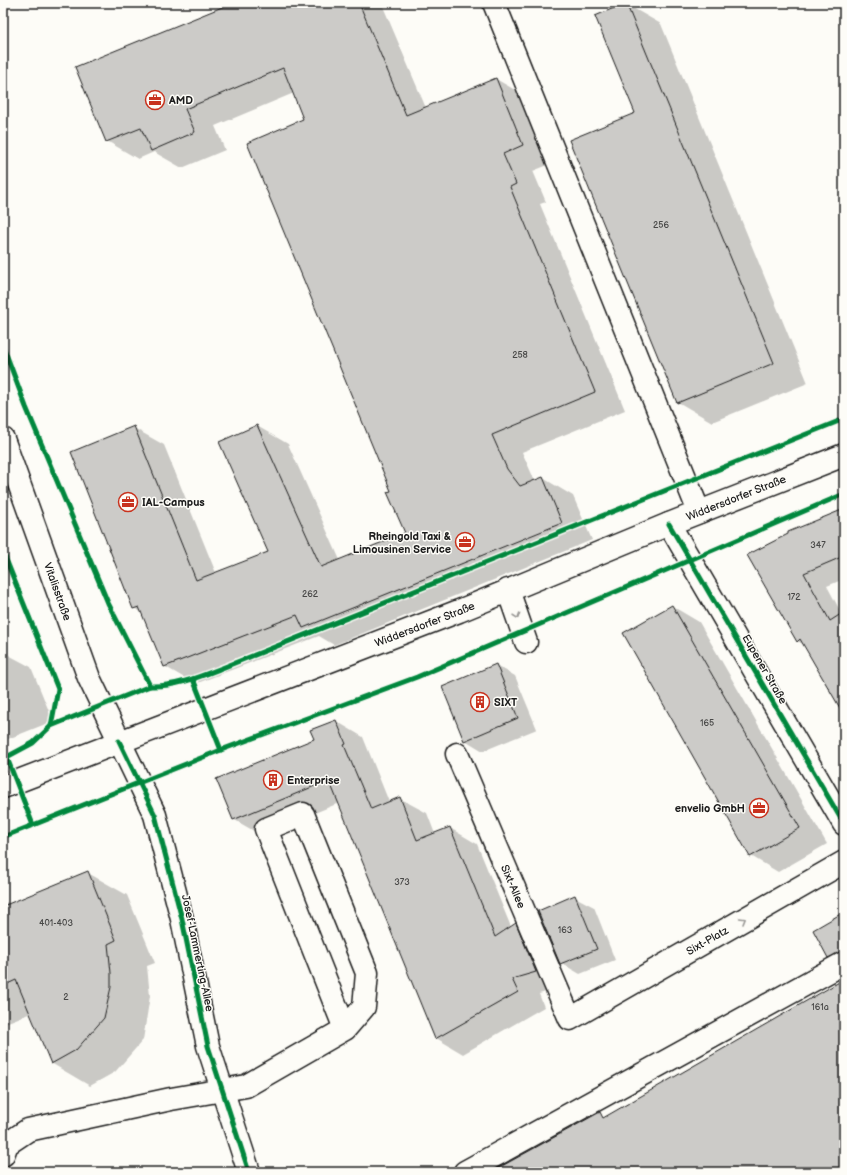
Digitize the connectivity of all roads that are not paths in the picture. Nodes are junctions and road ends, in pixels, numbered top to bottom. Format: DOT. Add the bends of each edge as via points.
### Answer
graph roads {
  1 [pos="494,3"];
  2 [pos="3,439"];
  3 [pos="844,455"];
  4 [pos="699,512"];
  5 [pos="669,524"];
  6 [pos="508,590"];
  7 [pos="526,642"];
  8 [pos="119,741"];
  9 [pos="457,754"];
  10 [pos="3,787"];
  11 [pos="844,824"];
  12 [pos="844,862"];
  13 [pos="844,963"];
  14 [pos="570,1019"];
  15 [pos="345,1028"];
  16 [pos="221,1091"];
  17 [pos="4,1147"];
  18 [pos="249,1172"];
  19 [pos="465,1172"];
  1 -- 4 [label="street"];
  2 -- 8 [label="street, Vitalisstraße" via="89,678"];
  3 -- 4 [label="street, Widdersdorfer Straße"];
  4 -- 5 [label="street, Widdersdorfer Straße"];
  5 -- 6 [label="street, Widdersdorfer Straße"];
  5 -- 11 [label="street, Eupener Straße"];
  6 -- 7 [label="street, one-way"];
  6 -- 8 [label="street, Widdersdorfer Straße"];
  8 -- 10 [label="street, Widdersdorfer Straße"];
  8 -- 16 [label="street, Josef-Lammerting-Allee" via="155,815 182,919 208,1046"];
  9 -- 14 [label="street, Sixt-Allee"];
  14 -- 12 [label="street, Sixt-Platz, one-way"];
  13 -- 19 [label="street"];
  15 -- 15 [label="street" via="266,829 303,814 367,973 364,1006"];
  15 -- 16 [label="street" via="246,1086"];
  16 -- 17 [label="street" via="28,1130"];
  16 -- 18 [label="street, Josef-Lammerting-Allee"];
}
